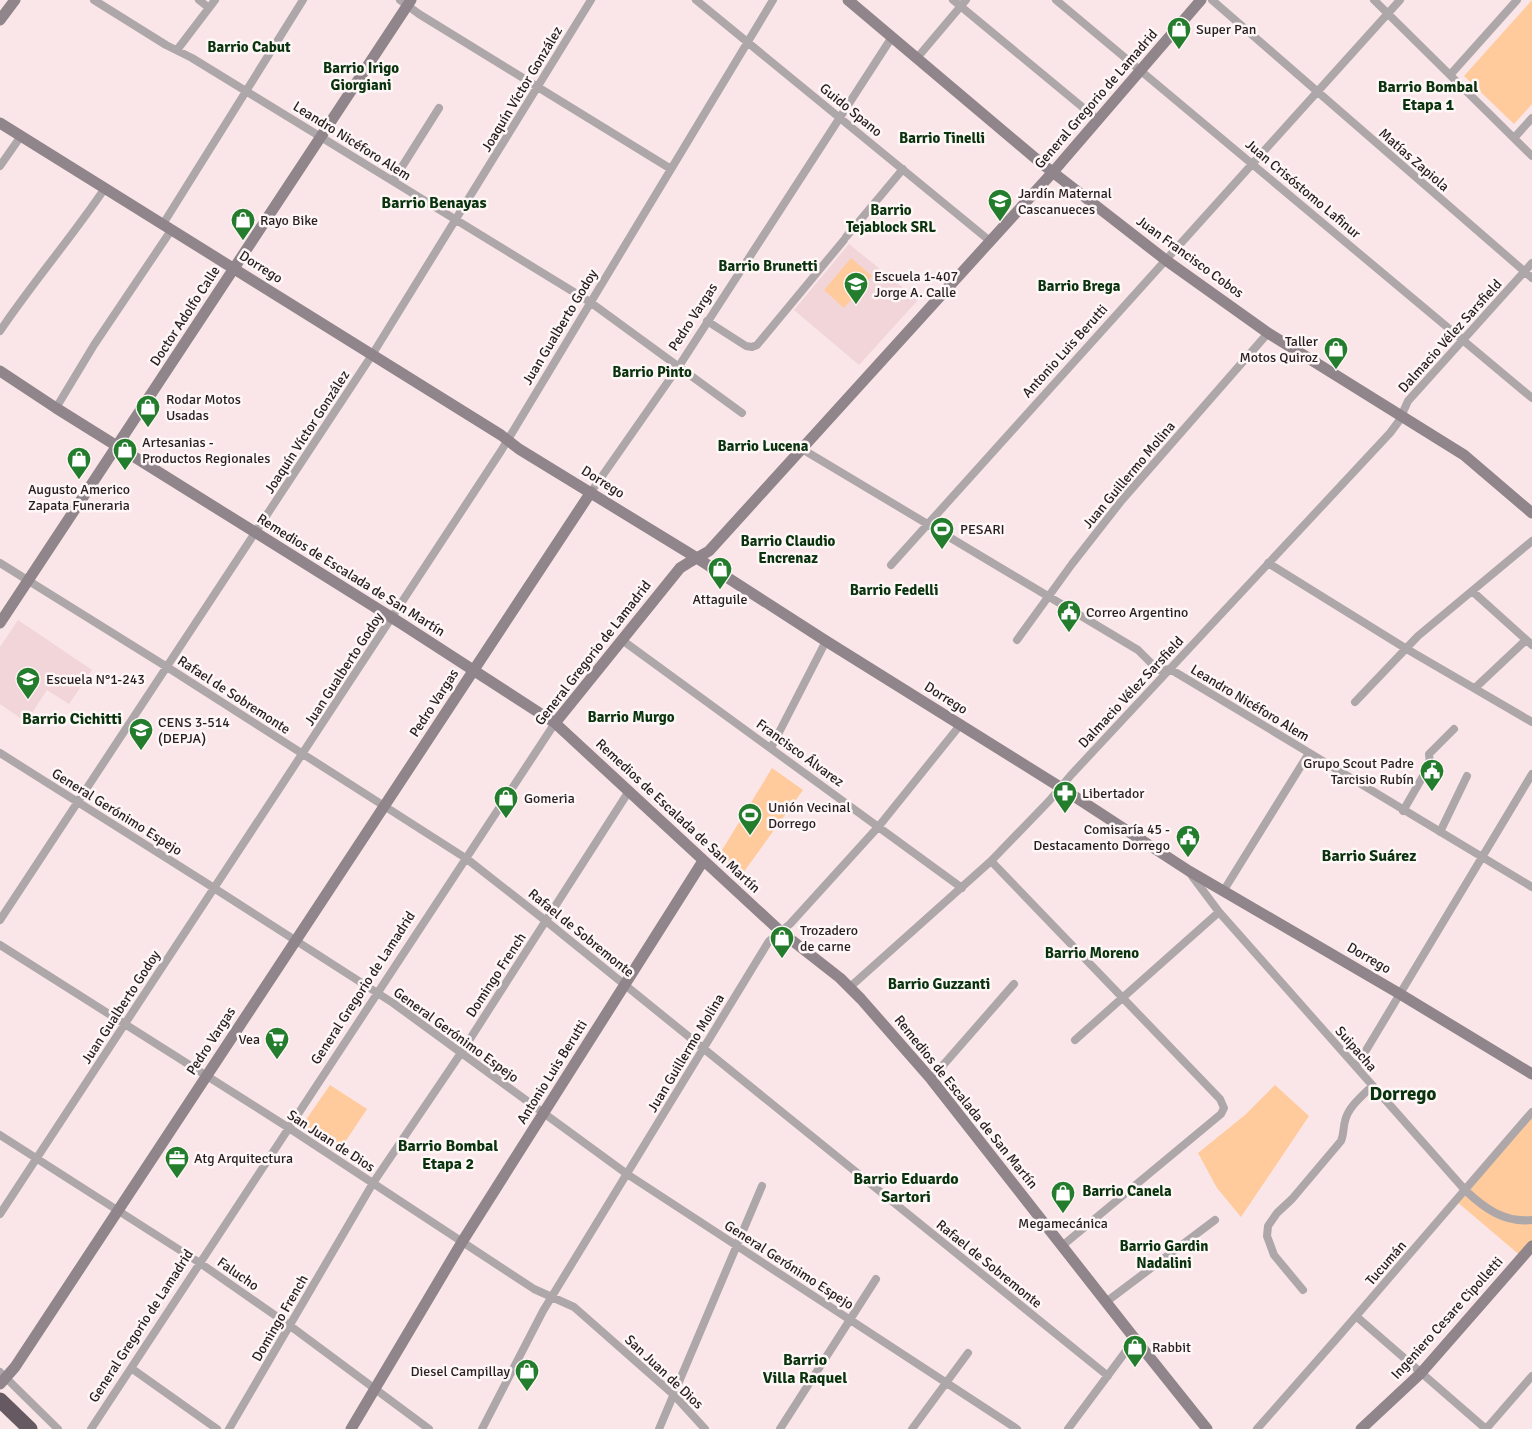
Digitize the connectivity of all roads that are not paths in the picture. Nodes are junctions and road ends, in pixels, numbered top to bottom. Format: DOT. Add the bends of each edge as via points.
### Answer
graph roads {
  1 [pos="15,0"];
  2 [pos="94,0"];
  3 [pos="199,0"];
  4 [pos="214,0"];
  5 [pos="303,0"];
  6 [pos="591,0"];
  7 [pos="696,0"];
  8 [pos="772,0"];
  9 [pos="848,0"];
  10 [pos="953,0"];
  11 [pos="1056,0"];
  12 [pos="1200,0"];
  13 [pos="1212,0"];
  14 [pos="1374,0"];
  15 [pos="1400,0"];
  16 [pos="1517,0"];
  17 [pos="406,2"];
  18 [pos="963,3"];
  19 [pos="208,8"];
  20 [pos="1388,14"];
  21 [pos="0,20"];
  22 [pos="892,37"];
  23 [pos="746,42"];
  24 [pos="177,50"];
  25 [pos="916,58"];
  26 [pos="1140,70"];
  27 [pos="1450,75"];
  28 [pos="538,87"];
  29 [pos="246,91"];
  30 [pos="1317,93"];
  31 [pos="439,108"];
  32 [pos="840,117"];
  33 [pos="1532,118"];
  34 [pos="1098,120"];
  35 [pos="0,123"];
  36 [pos="21,136"];
  37 [pos="322,137"];
  38 [pos="1514,138"];
  39 [pos="1532,156"];
  40 [pos="1254,164"];
  41 [pos="0,166"];
  42 [pos="671,169"];
  43 [pos="903,169"];
  44 [pos="1053,172"];
  45 [pos="393,181"];
  46 [pos="105,188"];
  47 [pos="456,220"];
  48 [pos="168,226"];
  49 [pos="990,241"];
  50 [pos="1166,261"];
  51 [pos="1532,263"];
  52 [pos="234,268"];
  53 [pos="1524,272"];
  54 [pos="1532,278"];
  55 [pos="590,302"];
  56 [pos="707,321"];
  57 [pos="0,331"];
  58 [pos="1268,333"];
  59 [pos="1463,340"];
  60 [pos="372,355"];
  61 [pos="679,366"];
  62 [pos="0,371"];
  63 [pos="1532,398"];
  64 [pos="56,408"];
  65 [pos="742,413"];
  66 [pos="1401,415"];
  67 [pos="508,440"];
  68 [pos="118,446"];
  69 [pos="802,449"];
  70 [pos="591,492"];
  71 [pos="1532,513"];
  72 [pos="928,524"];
  73 [pos="256,532"];
  74 [pos="1532,540"];
  75 [pos="697,558"];
  76 [pos="0,563"];
  77 [pos="1268,563"];
  78 [pos="891,565"];
  79 [pos="28,581"];
  80 [pos="1472,591"];
  81 [pos="1048,596"];
  82 [pos="392,618"];
  83 [pos="0,623"];
  84 [pos="622,640"];
  85 [pos="1017,640"];
  86 [pos="826,641"];
  87 [pos="1529,643"];
  88 [pos="1405,648"];
  89 [pos="167,667"];
  90 [pos="1170,669"];
  91 [pos="474,670"];
  92 [pos="1475,688"];
  93 [pos="1355,702"];
  94 [pos="1532,722"];
  95 [pos="555,723"];
  96 [pos="960,724"];
  97 [pos="1454,728"];
  98 [pos="770,748"];
  99 [pos="0,753"];
  100 [pos="1310,753"];
  101 [pos="303,754"];
  102 [pos="1532,774"];
  103 [pos="1467,776"];
  104 [pos="1060,787"];
  105 [pos="629,791"];
  106 [pos="79,802"];
  107 [pos="385,806"];
  108 [pos="1403,811"];
  109 [pos="879,826"];
  110 [pos="1440,832"];
  111 [pos="1482,857"];
  112 [pos="467,859"];
  113 [pos="704,861"];
  114 [pos="991,861"];
  115 [pos="1189,871"];
  116 [pos="1532,887"];
  117 [pos="214,888"];
  118 [pos="962,888"];
  119 [pos="1224,890"];
  120 [pos="1219,912"];
  121 [pos="0,920"];
  122 [pos="546,921"];
  123 [pos="780,931"];
  124 [pos="296,941"];
  125 [pos="0,945"];
  126 [pos="624,984"];
  127 [pos="1014,984"];
  128 [pos="850,988"];
  129 [pos="378,993"];
  130 [pos="1400,994"];
  131 [pos="1123,997"];
  132 [pos="125,1024"];
  133 [pos="1075,1040"];
  134 [pos="703,1048"];
  135 [pos="462,1053"];
  136 [pos="1356,1067"];
  137 [pos="1532,1074"];
  138 [pos="207,1075"];
  139 [pos="931,1079"];
  140 [pos="1372,1086"];
  141 [pos="1532,1112"];
  142 [pos="544,1114"];
  143 [pos="289,1128"];
  144 [pos="0,1135"];
  145 [pos="37,1158"];
  146 [pos="627,1174"];
  147 [pos="373,1183"];
  148 [pos="762,1186"];
  149 [pos="1465,1190"];
  150 [pos="118,1210"];
  151 [pos="0,1214"];
  152 [pos="1215,1220"];
  153 [pos="1532,1220"];
  154 [pos="462,1242"];
  155 [pos="738,1246"];
  156 [pos="1062,1246"];
  157 [pos="1532,1246"];
  158 [pos="200,1262"];
  159 [pos="876,1279"];
  160 [pos="1302,1290"];
  161 [pos="551,1298"];
  162 [pos="1106,1302"];
  163 [pos="1356,1316"];
  164 [pos="850,1319"];
  165 [pos="290,1325"];
  166 [pos="1135,1339"];
  167 [pos="968,1353"];
  168 [pos="131,1368"];
  169 [pos="1421,1373"];
  170 [pos="1108,1376"];
  171 [pos="1532,1376"];
  172 [pos="2,1378"];
  173 [pos="946,1382"];
  174 [pos="375,1389"];
  175 [pos="674,1394"];
  176 [pos="0,1400"];
  177 [pos="30,1429"];
  178 [pos="58,1429"];
  179 [pos="92,1429"];
  180 [pos="217,1429"];
  181 [pos="229,1429"];
  182 [pos="351,1429"];
  183 [pos="429,1429"];
  184 [pos="482,1429"];
  185 [pos="659,1429"];
  186 [pos="705,1429"];
  187 [pos="780,1429"];
  188 [pos="912,1429"];
  189 [pos="1017,1429"];
  190 [pos="1068,1429"];
  191 [pos="1208,1429"];
  192 [pos="1257,1429"];
  193 [pos="1360,1429"];
  194 [pos="1486,1429"];
  1 -- 21 [label="main road"];
  2 -- 24 [label="street, Leandro Nicéforo Alem"];
  3 -- 19 [label="street"];
  4 -- 19 [label="street"];
  5 -- 29 [label="street"];
  6 -- 28 [label="street, Joaquín Víctor González"];
  7 -- 23 [label="street, Guido Spano"];
  8 -- 23 [label="street, Juan Gualberto Godoy"];
  9 -- 22 [label="main road, Juan Francisco Cobos"];
  10 -- 18 [label="street"];
  11 -- 26 [label="street, Juan Crisóstomo Lafinur"];
  12 -- 26 [label="main road, General Gregorio de Lamadrid"];
  13 -- 30 [label="street, Matías Zapiola"];
  14 -- 20 [label="street"];
  15 -- 20 [label="street, Antonio Luis Berutti"];
  16 -- 27 [label="street"];
  17 -- 28 [label="street"];
  17 -- 37 [label="main road, Doctor Adolfo Calle"];
  18 -- 25 [label="street"];
  18 -- 34 [label="street"];
  19 -- 24 [label="street"];
  20 -- 27 [label="street"];
  20 -- 30 [label="street, Antonio Luis Berutti"];
  22 -- 25 [label="main road, Juan Francisco Cobos"];
  22 -- 32 [label="street, Pedro Vargas"];
  23 -- 32 [label="street, Guido Spano"];
  23 -- 42 [label="street, Juan Gualberto Godoy"];
  24 -- 29 [label="street, Leandro Nicéforo Alem"];
  25 -- 44 [label="main road, Juan Francisco Cobos"];
  26 -- 34 [label="main road, General Gregorio de Lamadrid"];
  26 -- 40 [label="street, Juan Crisóstomo Lafinur"];
  27 -- 38 [label="street"];
  28 -- 42 [label="street"];
  28 -- 47 [label="street, Joaquín Víctor González"];
  29 -- 37 [label="street, Leandro Nicéforo Alem"];
  29 -- 48 [label="street"];
  30 -- 40 [label="street, Antonio Luis Berutti"];
  30 -- 53 [label="street, Matías Zapiola"];
  31 -- 45 [label="street"];
  32 -- 43 [label="street, Guido Spano"];
  32 -- 56 [label="street, Pedro Vargas"];
  33 -- 38 [label="street"];
  34 -- 44 [label="main road, General Gregorio de Lamadrid"];
  35 -- 36 [label="main road, Dorrego"];
  36 -- 41 [label="street"];
  36 -- 46 [label="main road, Dorrego"];
  37 -- 45 [label="street, Leandro Nicéforo Alem"];
  37 -- 52 [label="main road, Doctor Adolfo Calle"];
  38 -- 39 [label="street"];
  40 -- 50 [label="street, Antonio Luis Berutti"];
  40 -- 59 [label="street, Juan Crisóstomo Lafinur"];
  42 -- 55 [label="street, Juan Gualberto Godoy"];
  43 -- 49 [label="street, Guido Spano"];
  43 -- 56 [label="street" via="758,345 746,346"];
  44 -- 49 [label="main road, General Gregorio de Lamadrid"];
  44 -- 50 [label="main road, Juan Francisco Cobos"];
  45 -- 47 [label="street, Leandro Nicéforo Alem"];
  46 -- 48 [label="main road, Dorrego"];
  46 -- 57 [label="street"];
  47 -- 55 [label="street, Leandro Nicéforo Alem"];
  47 -- 60 [label="street, Joaquín Víctor González"];
  48 -- 52 [label="main road, Dorrego"];
  48 -- 64 [label="street"];
  49 -- 69 [label="main road, General Gregorio de Lamadrid"];
  50 -- 58 [label="main road, Juan Francisco Cobos"];
  50 -- 72 [label="street, Antonio Luis Berutti"];
  51 -- 53 [label="street, Dalmacio Vélez Sarsfield"];
  52 -- 60 [label="main road, Dorrego"];
  52 -- 68 [label="main road, Doctor Adolfo Calle"];
  53 -- 54 [label="street, Matías Zapiola"];
  53 -- 59 [label="street, Dalmacio Vélez Sarsfield"];
  55 -- 61 [label="street, Leandro Nicéforo Alem"];
  55 -- 67 [label="street, Juan Gualberto Godoy"];
  56 -- 61 [label="street, Pedro Vargas"];
  58 -- 66 [label="main road, Juan Francisco Cobos"];
  58 -- 81 [label="street, Juan Guillermo Molina" via="1122,500"];
  59 -- 63 [label="street, Juan Crisóstomo Lafinur"];
  59 -- 66 [label="street, Dalmacio Vélez Sarsfield" via="1408,401"];
  60 -- 67 [label="main road, Dorrego"];
  60 -- 73 [label="street, Joaquín Víctor González"];
  61 -- 65 [label="street, Leandro Nicéforo Alem"];
  61 -- 70 [label="street, Pedro Vargas"];
  62 -- 64 [label="main road, Remedios de Escalada de San Martín"];
  64 -- 68 [label="main road, Remedios de Escalada de San Martín"];
  66 -- 71 [label="main road, Juan Francisco Cobos" via="1464,455"];
  66 -- 77 [label="street, Dalmacio Vélez Sarsfield" via="1390,433"];
  67 -- 70 [label="main road, Dorrego"];
  67 -- 82 [label="street, Juan Gualberto Godoy"];
  68 -- 73 [label="main road, Remedios de Escalada de San Martín"];
  68 -- 79 [label="main road, Doctor Adolfo Calle"];
  69 -- 72 [label="street, Leandro Nicéforo Alem"];
  69 -- 75 [label="main road, General Gregorio de Lamadrid" via="710,551"];
  70 -- 75 [label="main road, Dorrego"];
  70 -- 91 [label="main road, Pedro Vargas"];
  72 -- 78 [label="street, Antonio Luis Berutti"];
  72 -- 81 [label="street, Leandro Nicéforo Alem"];
  73 -- 82 [label="main road, Remedios de Escalada de San Martín"];
  73 -- 89 [label="street, Joaquín Víctor González"];
  74 -- 80 [label="street"];
  75 -- 84 [label="main road, General Gregorio de Lamadrid" via="680,568"];
  75 -- 86 [label="main road, Dorrego"];
  76 -- 79 [label="street, Rafael de Sobremonte"];
  77 -- 88 [label="street"];
  77 -- 90 [label="street, Dalmacio Vélez Sarsfield"];
  79 -- 83 [label="main road, Doctor Adolfo Calle"];
  79 -- 89 [label="street, Rafael de Sobremonte"];
  80 -- 87 [label="street"];
  80 -- 88 [label="street"];
  81 -- 85 [label="street, Juan Guillermo Molina"];
  81 -- 90 [label="street, Leandro Nicéforo Alem" via="1138,650 1158,670"];
  82 -- 91 [label="main road, Remedios de Escalada de San Martín"];
  82 -- 101 [label="street, Juan Gualberto Godoy"];
  84 -- 95 [label="main road, General Gregorio de Lamadrid"];
  84 -- 98 [label="street, Francisco Álvarez"];
  86 -- 96 [label="main road, Dorrego"];
  86 -- 98 [label="street"];
  87 -- 92 [label="street"];
  88 -- 92 [label="street"];
  88 -- 93 [label="street"];
  89 -- 101 [label="street, Rafael de Sobremonte"];
  89 -- 106 [label="street, Joaquín Víctor González"];
  90 -- 100 [label="street, Leandro Nicéforo Alem"];
  90 -- 104 [label="street, Dalmacio Vélez Sarsfield"];
  91 -- 95 [label="main road, Remedios de Escalada de San Martín"];
  91 -- 107 [label="main road, Pedro Vargas"];
  92 -- 94 [label="street"];
  95 -- 105 [label="main road, Remedios de Escalada de San Martín"];
  95 -- 112 [label="street, General Gregorio de Lamadrid"];
  96 -- 104 [label="main road, Dorrego"];
  96 -- 109 [label="street, Juan Guillermo Molina"];
  97 -- 108 [label="street" via="1429,754 1430,764"];
  98 -- 109 [label="street, Francisco Álvarez"];
  99 -- 106 [label="street, General Gerónimo Espejo"];
  100 -- 108 [label="street, Leandro Nicéforo Alem"];
  100 -- 119 [label="street"];
  101 -- 107 [label="street, Rafael de Sobremonte"];
  101 -- 117 [label="street, Juan Gualberto Godoy"];
  102 -- 111 [label="street"];
  103 -- 110 [label="street"];
  104 -- 114 [label="street, Dalmacio Vélez Sarsfield"];
  104 -- 115 [label="main road, Dorrego"];
  105 -- 113 [label="main road, Remedios de Escalada de San Martín"];
  105 -- 122 [label="street, Domingo French"];
  106 -- 117 [label="street, General Gerónimo Espejo"];
  106 -- 121 [label="street, Joaquín Víctor González"];
  107 -- 112 [label="street, Rafael de Sobremonte"];
  107 -- 124 [label="main road, Pedro Vargas"];
  108 -- 110 [label="street, Leandro Nicéforo Alem"];
  109 -- 118 [label="street, Francisco Álvarez"];
  109 -- 123 [label="street, Juan Guillermo Molina"];
  110 -- 111 [label="street, Leandro Nicéforo Alem"];
  111 -- 116 [label="street, Leandro Nicéforo Alem"];
  111 -- 130 [label="street"];
  112 -- 122 [label="street, Rafael de Sobremonte"];
  112 -- 129 [label="street, General Gregorio de Lamadrid"];
  113 -- 123 [label="main road, Remedios de Escalada de San Martín"];
  113 -- 126 [label="main road, Antonio Luis Berutti"];
  114 -- 118 [label="street, Dalmacio Vélez Sarsfield"];
  114 -- 131 [label="street"];
  115 -- 119 [label="main road, Dorrego"];
  115 -- 120 [label="street, Dorrego"];
  117 -- 124 [label="street, General Gerónimo Espejo"];
  117 -- 132 [label="street, Juan Gualberto Godoy"];
  118 -- 128 [label="street, Dalmacio Vélez Sarsfield"];
  119 -- 130 [label="main road, Dorrego"];
  120 -- 131 [label="street"];
  120 -- 136 [label="street, Suipacha"];
  122 -- 126 [label="street, Rafael de Sobremonte"];
  122 -- 135 [label="street, Domingo French"];
  123 -- 128 [label="main road, Remedios de Escalada de San Martín"];
  123 -- 134 [label="street, Juan Guillermo Molina" via="770,941"];
  124 -- 129 [label="street, General Gerónimo Espejo"];
  124 -- 138 [label="main road, Pedro Vargas"];
  125 -- 132 [label="street, San Juan de Dios"];
  126 -- 134 [label="street, Rafael de Sobremonte"];
  126 -- 142 [label="main road, Antonio Luis Berutti"];
  127 -- 139 [label="street"];
  128 -- 139 [label="main road, Remedios de Escalada de San Martín"];
  129 -- 135 [label="street, General Gerónimo Espejo"];
  129 -- 143 [label="street, General Gregorio de Lamadrid"];
  130 -- 136 [label="street"];
  130 -- 137 [label="main road, Dorrego"];
  131 -- 133 [label="street"];
  131 -- 156 [label="street" via="1220,1099 1224,1108 1214,1120"];
  132 -- 138 [label="street, San Juan de Dios"];
  132 -- 145 [label="street, Juan Gualberto Godoy"];
  134 -- 146 [label="street, Juan Guillermo Molina"];
  134 -- 170 [label="street, Rafael de Sobremonte"];
  135 -- 142 [label="street, General Gerónimo Espejo"];
  135 -- 147 [label="street, Domingo French"];
  136 -- 140 [label="street, Suipacha"];
  138 -- 143 [label="street, San Juan de Dios"];
  138 -- 150 [label="main road, Pedro Vargas"];
  139 -- 156 [label="main road, Remedios de Escalada de San Martín"];
  140 -- 149 [label="street, Suipacha"];
  140 -- 160 [label="street" via="1351,1108 1341,1141 1268,1226 1267,1236 1274,1255"];
  141 -- 149 [label="street, Tucumán"];
  142 -- 146 [label="street, General Gerónimo Espejo"];
  142 -- 154 [label="main road, Antonio Luis Berutti"];
  143 -- 147 [label="street, San Juan de Dios"];
  143 -- 158 [label="street, General Gregorio de Lamadrid"];
  144 -- 145 [label="street, Falucho"];
  145 -- 150 [label="street, Falucho"];
  145 -- 151 [label="street, Juan Gualberto Godoy"];
  146 -- 155 [label="street, General Gerónimo Espejo"];
  146 -- 161 [label="street, Juan Guillermo Molina"];
  147 -- 154 [label="street, San Juan de Dios"];
  147 -- 165 [label="street, Domingo French"];
  148 -- 155 [label="street"];
  149 -- 153 [label="street, Suipacha" via="1496,1214 1520,1221"];
  149 -- 163 [label="street, Tucumán"];
  150 -- 158 [label="street, Falucho"];
  150 -- 172 [label="main road, Pedro Vargas" via="16,1367"];
  152 -- 162 [label="street"];
  154 -- 161 [label="street, San Juan de Dios"];
  154 -- 174 [label="main road, Antonio Luis Berutti"];
  155 -- 164 [label="street, General Gerónimo Espejo"];
  155 -- 175 [label="street"];
  156 -- 162 [label="main road, Remedios de Escalada de San Martín"];
  157 -- 169 [label="main road, Ingeniero Cesare Cipolletti"];
  158 -- 165 [label="street, Falucho"];
  158 -- 168 [label="street, General Gregorio de Lamadrid"];
  159 -- 164 [label="street"];
  161 -- 175 [label="street, San Juan de Dios" via="574,1307"];
  161 -- 184 [label="street, Juan Guillermo Molina"];
  162 -- 166 [label="main road, Remedios de Escalada de San Martín"];
  163 -- 169 [label="street"];
  163 -- 192 [label="street, Tucumán"];
  164 -- 173 [label="street, General Gerónimo Espejo"];
  164 -- 187 [label="street"];
  165 -- 174 [label="street, Falucho"];
  165 -- 181 [label="street, Domingo French"];
  166 -- 170 [label="street"];
  166 -- 191 [label="main road, Remedios de Escalada de San Martín"];
  167 -- 173 [label="street"];
  168 -- 179 [label="street, General Gregorio de Lamadrid"];
  168 -- 180 [label="street"];
  169 -- 193 [label="main road, Ingeniero Cesare Cipolletti"];
  169 -- 194 [label="street"];
  170 -- 190 [label="street"];
  171 -- 194 [label="street"];
  172 -- 178 [label="street"];
  173 -- 188 [label="street"];
  173 -- 189 [label="street, General Gerónimo Espejo"];
  174 -- 182 [label="main road, Antonio Luis Berutti"];
  174 -- 183 [label="street, Falucho"];
  175 -- 185 [label="street"];
  175 -- 186 [label="street, San Juan de Dios"];
  176 -- 177 [label="highway"];
}
